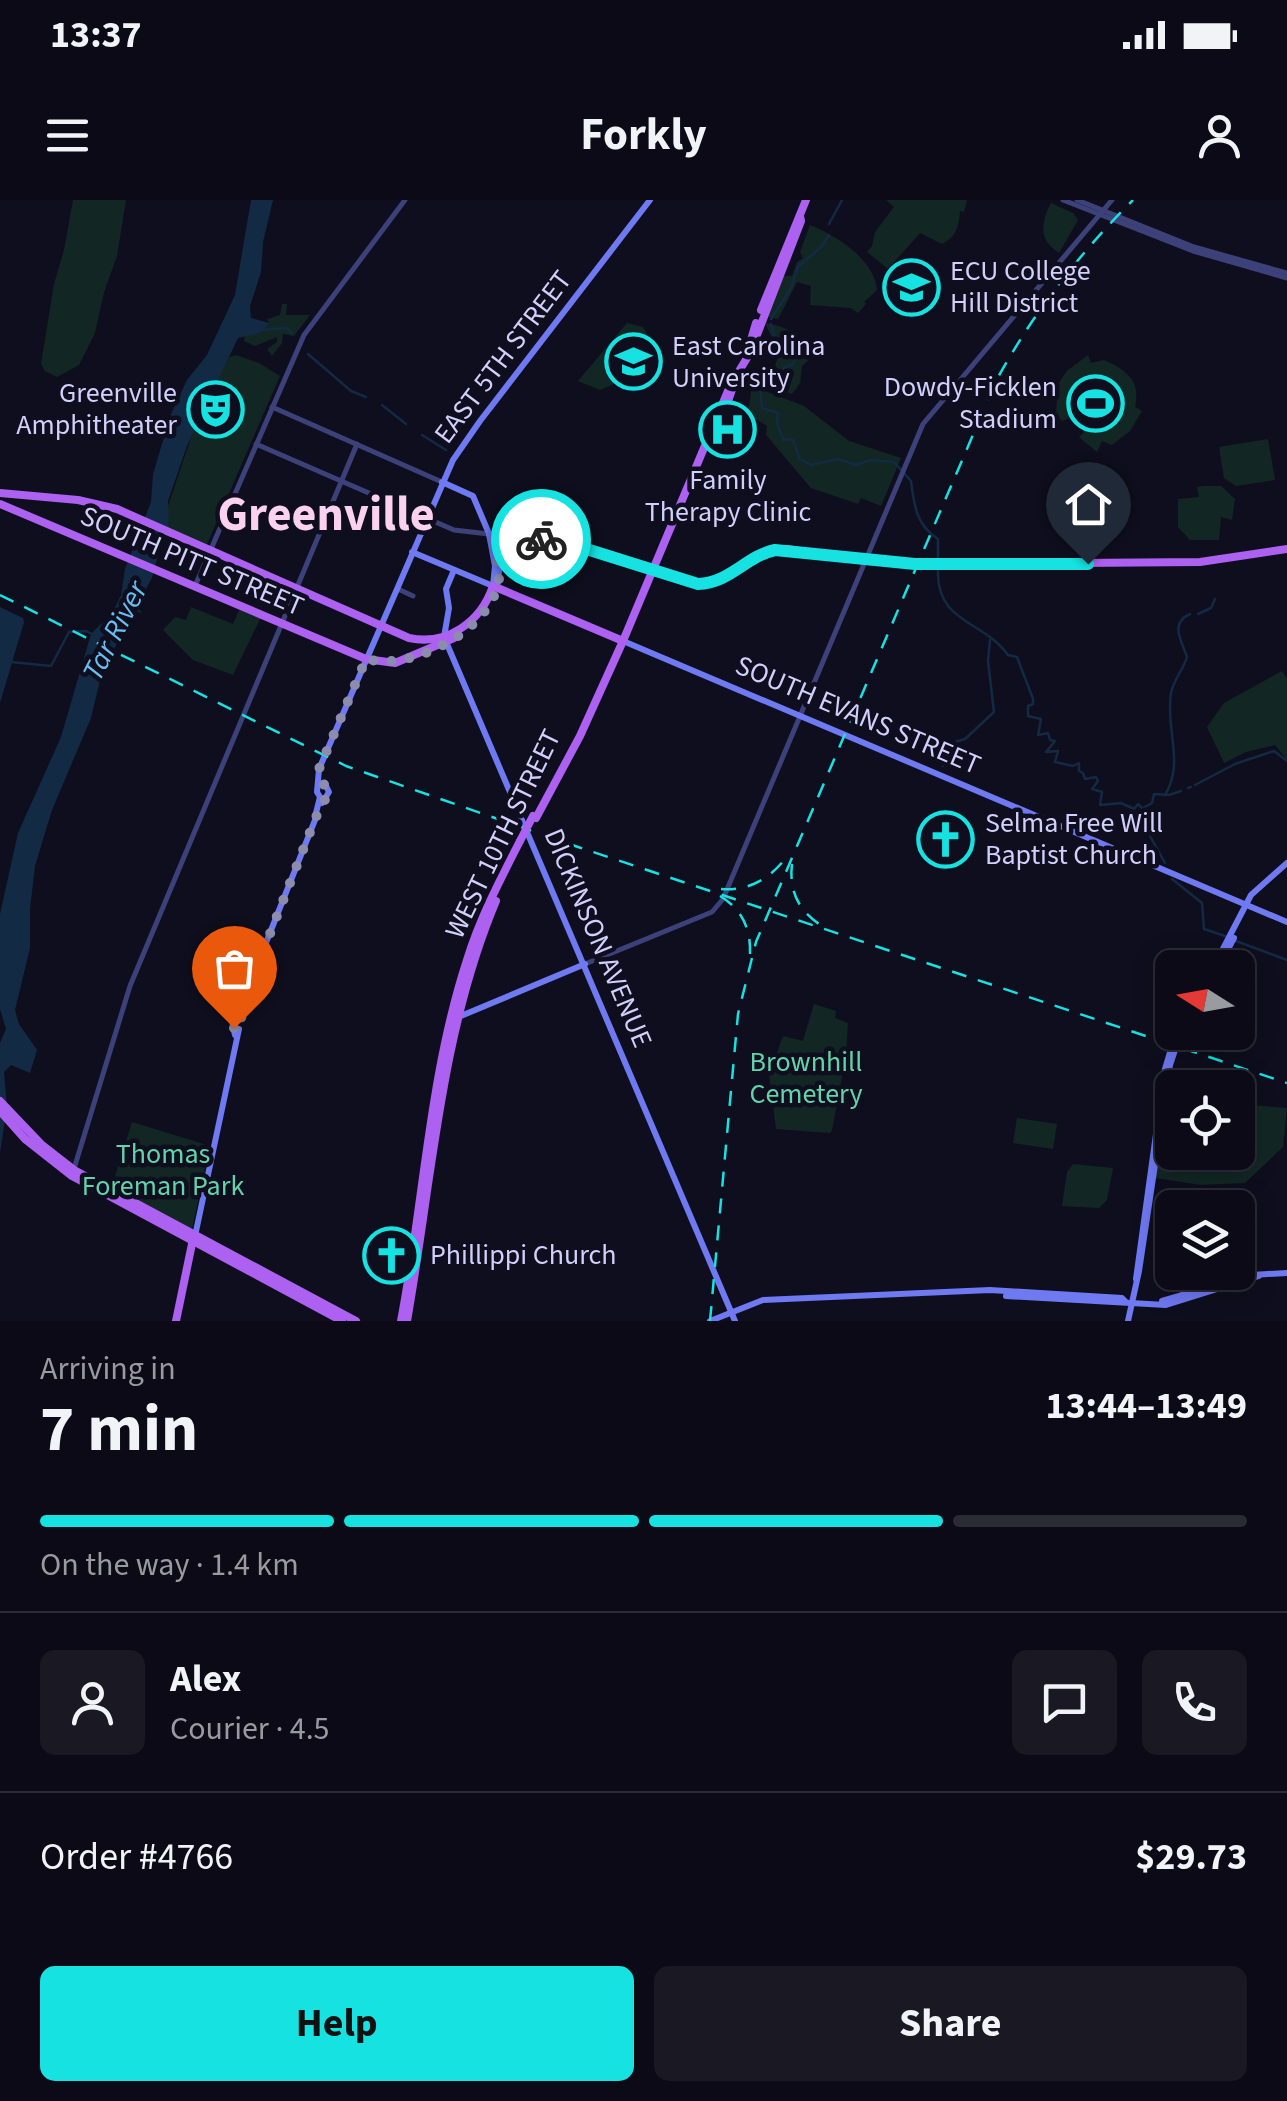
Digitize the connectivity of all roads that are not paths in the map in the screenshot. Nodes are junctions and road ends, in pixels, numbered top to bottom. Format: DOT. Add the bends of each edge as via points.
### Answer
graph roads {
  1 [pos="404,200"];
  2 [pos="650,200"];
  3 [pos="806,200"];
  4 [pos="1112,200"];
  5 [pos="1070,201"];
  6 [pos="1101,212"];
  7 [pos="1287,275"];
  8 [pos="735,380"];
  9 [pos="272,407"];
  10 [pos="714,424"];
  11 [pos="712,441"];
  12 [pos="256,444"];
  13 [pos="357,444"];
  14 [pos="448,471"];
  15 [pos="341,480"];
  16 [pos="442,482"];
  17 [pos="458,487"];
  18 [pos="3,493"];
  19 [pos="682,504"];
  20 [pos="2,505"];
  21 [pos="426,518"];
  22 [pos="489,534"];
  23 [pos="506,536"];
  24 [pos="211,549"];
  25 [pos="1287,549"];
  26 [pos="496,550"];
  27 [pos="412,552"];
  28 [pos="865,561"];
  29 [pos="454,570"];
  30 [pos="654,572"];
  31 [pos="195,586"];
  32 [pos="296,587"];
  33 [pos="495,587"];
  34 [pos="396,589"];
  35 [pos="413,596"];
  36 [pos="281,623"];
  37 [pos="380,625"];
  38 [pos="446,639"];
  39 [pos="420,640"];
  40 [pos="624,642"];
  41 [pos="425,651"];
  42 [pos="366,659"];
  43 [pos="800,715"];
  44 [pos="1287,863"];
  45 [pos="1246,904"];
  46 [pos="1287,922"];
  47 [pos="1225,950"];
  48 [pos="584,964"];
  49 [pos="454,1019"];
  50 [pos="1170,1050"];
  51 [pos="1167,1056"];
  52 [pos="1165,1070"];
  53 [pos="1168,1070"];
  54 [pos="0,1101"];
  55 [pos="0,1111"];
  56 [pos="10,1117"];
  57 [pos="1155,1137"];
  58 [pos="1155,1157"];
  59 [pos="1153,1164"];
  60 [pos="73,1173"];
  61 [pos="1141,1228"];
  62 [pos="194,1240"];
  63 [pos="1143,1246"];
  64 [pos="1287,1273"];
  65 [pos="1136,1280"];
  66 [pos="1129,1302"];
  67 [pos="731,1311"];
  68 [pos="178,1321"];
  69 [pos="342,1321"];
  70 [pos="356,1321"];
  71 [pos="404,1321"];
  72 [pos="710,1321"];
  73 [pos="735,1321"];
  74 [pos="1128,1321"];
  1 -- 9 [label="street" via="314,319"];
  2 -- 14 [label="main road, EAST 5TH STREET"];
  3 -- 8 [label="main road"];
  4 -- 6 [label="street"];
  5 -- 6 [label="street"];
  6 -- 7 [label="street"];
  6 -- 28 [label="street" via="930,411"];
  8 -- 10 [label="main road"];
  8 -- 11 [label="main road"];
  9 -- 12 [label="street"];
  9 -- 13 [label="street"];
  10 -- 11 [label="main road"];
  10 -- 19 [label="main road"];
  11 -- 19 [label="main road"];
  12 -- 15 [label="street"];
  12 -- 24 [label="street"];
  13 -- 15 [label="street"];
  13 -- 16 [label="street"];
  14 -- 16 [label="main road, EAST 5TH STREET"];
  14 -- 17 [label="main road"];
  15 -- 21 [label="street"];
  15 -- 32 [label="street"];
  16 -- 17 [label="main road"];
  16 -- 21 [label="main road, EAST 5TH STREET"];
  17 -- 22 [label="main road" via="477,502"];
  18 -- 20 [label="main road"];
  18 -- 24 [label="main road" via="117,510"];
  19 -- 30 [label="main road, WEST 10TH STREET"];
  20 -- 31 [label="main road, SOUTH PITT STREET"];
  21 -- 22 [label="street"];
  21 -- 27 [label="main road, EAST 5TH STREET"];
  22 -- 23 [label="main road"];
  22 -- 26 [label="main road"];
  22 -- 33 [label="main road"];
  23 -- 26 [label="main road"];
  23 -- 30 [label="main road" via="564,542"];
  24 -- 31 [label="street"];
  24 -- 32 [label="main road"];
  25 -- 28 [label="main road" via="1206,562"];
  26 -- 33 [label="main road"];
  27 -- 29 [label="main road, SOUTH EVANS STREET"];
  27 -- 34 [label="main road, EAST 5TH STREET"];
  28 -- 30 [label="main road" via="775,550 708,584"];
  28 -- 43 [label="street"];
  29 -- 33 [label="main road, SOUTH EVANS STREET"];
  29 -- 38 [label="main road, DICKINSON AVENUE" via="446,590"];
  30 -- 40 [label="main road, WEST 10TH STREET"];
  31 -- 36 [label="main road, SOUTH PITT STREET"];
  32 -- 36 [label="street"];
  32 -- 37 [label="main road"];
  33 -- 38 [label="main road" via="478,620"];
  33 -- 40 [label="main road, SOUTH EVANS STREET"];
  34 -- 35 [label="street"];
  34 -- 37 [label="main road, EAST 5TH STREET"];
  36 -- 42 [label="main road, SOUTH PITT STREET"];
  36 -- 60 [label="street" via="130,986"];
  37 -- 39 [label="main road"];
  37 -- 42 [label="main road, EAST 5TH STREET"];
  38 -- 39 [label="main road"];
  38 -- 41 [label="main road"];
  38 -- 48 [label="main road, DICKINSON AVENUE"];
  39 -- 41 [label="main road"];
  40 -- 43 [label="main road, SOUTH EVANS STREET"];
  40 -- 49 [label="main road, WEST 10TH STREET, bridge" via="522,842"];
  41 -- 42 [label="main road" via="395,662"];
  42 -- 62 [label="main road, EAST 5TH STREET" via="318,772 316,817 232,1022 236,1031"];
  43 -- 45 [label="main road, SOUTH EVANS STREET"];
  43 -- 48 [label="street" via="712,912"];
  44 -- 45 [label="main road"];
  45 -- 46 [label="main road, SOUTH EVANS STREET"];
  45 -- 47 [label="main road"];
  48 -- 49 [label="main road"];
  48 -- 67 [label="main road, DICKINSON AVENUE"];
  49 -- 71 [label="main road, WEST 10TH STREET"];
  50 -- 51 [label="main road"];
  51 -- 52 [label="main road"];
  51 -- 53 [label="main road"];
  54 -- 56 [label="main road"];
  55 -- 56 [label="main road"];
  56 -- 60 [label="main road" via="40,1152"];
  57 -- 59 [label="main road"];
  58 -- 59 [label="main road"];
  59 -- 61 [label="main road"];
  59 -- 63 [label="main road"];
  60 -- 62 [label="main road"];
  61 -- 63 [label="main road"];
  61 -- 65 [label="main road"];
  62 -- 68 [label="main road"];
  62 -- 69 [label="main road"];
  62 -- 70 [label="main road"];
  63 -- 65 [label="main road"];
  64 -- 66 [label="main road" via="1251,1275 1155,1303"];
  65 -- 66 [label="main road"];
  66 -- 67 [label="main road" via="987,1292 758,1301"];
  66 -- 74 [label="main road"];
  67 -- 72 [label="main road"];
  67 -- 73 [label="main road, DICKINSON AVENUE"];
}
